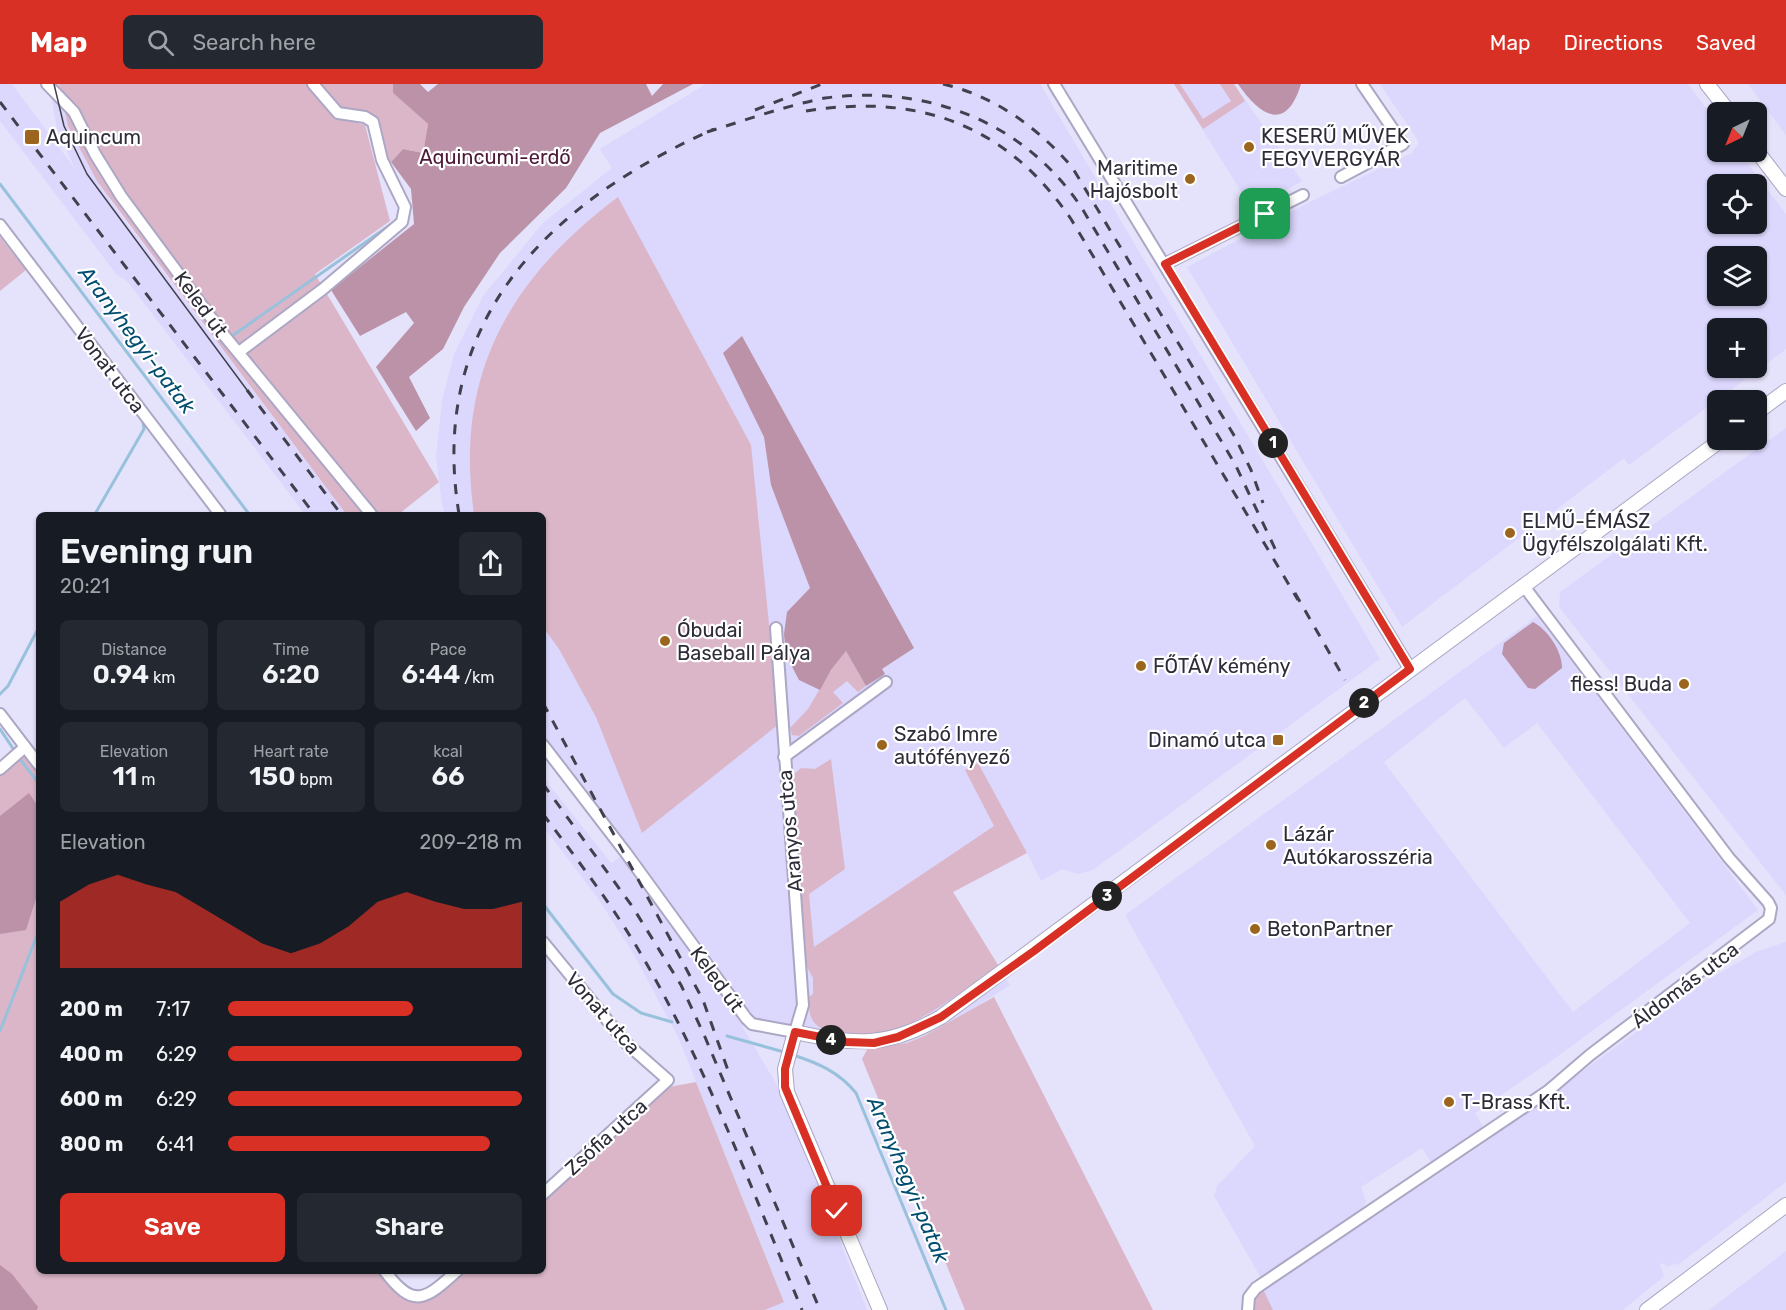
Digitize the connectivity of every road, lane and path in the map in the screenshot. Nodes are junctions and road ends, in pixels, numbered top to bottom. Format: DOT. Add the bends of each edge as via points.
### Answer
graph roads {
  1 [pos="47,84"];
  2 [pos="313,84"];
  3 [pos="1054,84"];
  4 [pos="1362,84"];
  5 [pos="1707,84"];
  6 [pos="1721,102"];
  7 [pos="1765,162"];
  8 [pos="1341,177"];
  9 [pos="1786,189"];
  10 [pos="1303,195"];
  11 [pos="0,225"];
  12 [pos="1165,264"];
  13 [pos="239,352"];
  14 [pos="1786,391"];
  15 [pos="1767,405"];
  16 [pos="1707,450"];
  17 [pos="218,512"];
  18 [pos="369,512"];
  19 [pos="1523,585"];
  20 [pos="776,628"];
  21 [pos="1410,669"];
  22 [pos="886,682"];
  23 [pos="0,714"];
  24 [pos="25,747"];
  25 [pos="546,749"];
  26 [pos="784,757"];
  27 [pos="36,761"];
  28 [pos="0,770"];
  29 [pos="546,946"];
  30 [pos="793,1038"];
  31 [pos="668,1080"];
  32 [pos="546,1191"];
  33 [pos="1786,1204"];
  34 [pos="387,1274"];
  35 [pos="454,1274"];
  36 [pos="880,1310"];
  37 [pos="1248,1310"];
  38 [pos="1647,1310"];
  1 -- 13 [label="street, Keled út" via="74,112 121,196"];
  2 -- 13 [label="street" via="338,113 365,117 372,122 382,160 405,207 402,222"];
  3 -- 12 [label="street"];
  4 -- 8 [label="street" via="1403,144"];
  5 -- 6 [label="street"];
  7 -- 9 [label="street"];
  10 -- 12 [label="street"];
  11 -- 17 [label="street, Vonat utca"];
  12 -- 21 [label="street"];
  13 -- 18 [label="street, Keled út"];
  14 -- 15 [label="street"];
  16 -- 19 [label="street"];
  19 -- 21 [label="street"];
  19 -- 37 [label="street, Áldomás utca" via="1729,858 1768,902 1771,914 1763,926 1548,1091 1256,1288 1249,1297"];
  20 -- 26 [label="street, Aranyos utca"];
  21 -- 30 [label="street" via="941,1017 898,1037 874,1043"];
  22 -- 26 [label="street"];
  23 -- 24 [label="street"];
  24 -- 27 [label="street"];
  24 -- 28 [label="street"];
  25 -- 30 [label="street, Keled út" via="746,1018 752,1024"];
  26 -- 30 [label="street, Aranyos utca" via="803,1005"];
  29 -- 31 [label="street, Vonat utca" via="622,1038"];
  30 -- 36 [label="street" via="785,1068 785,1087"];
  31 -- 32 [label="street, Zsófia utca"];
  33 -- 38 [label="street"];
  34 -- 35 [label="street" via="415,1300 432,1294"];
}
